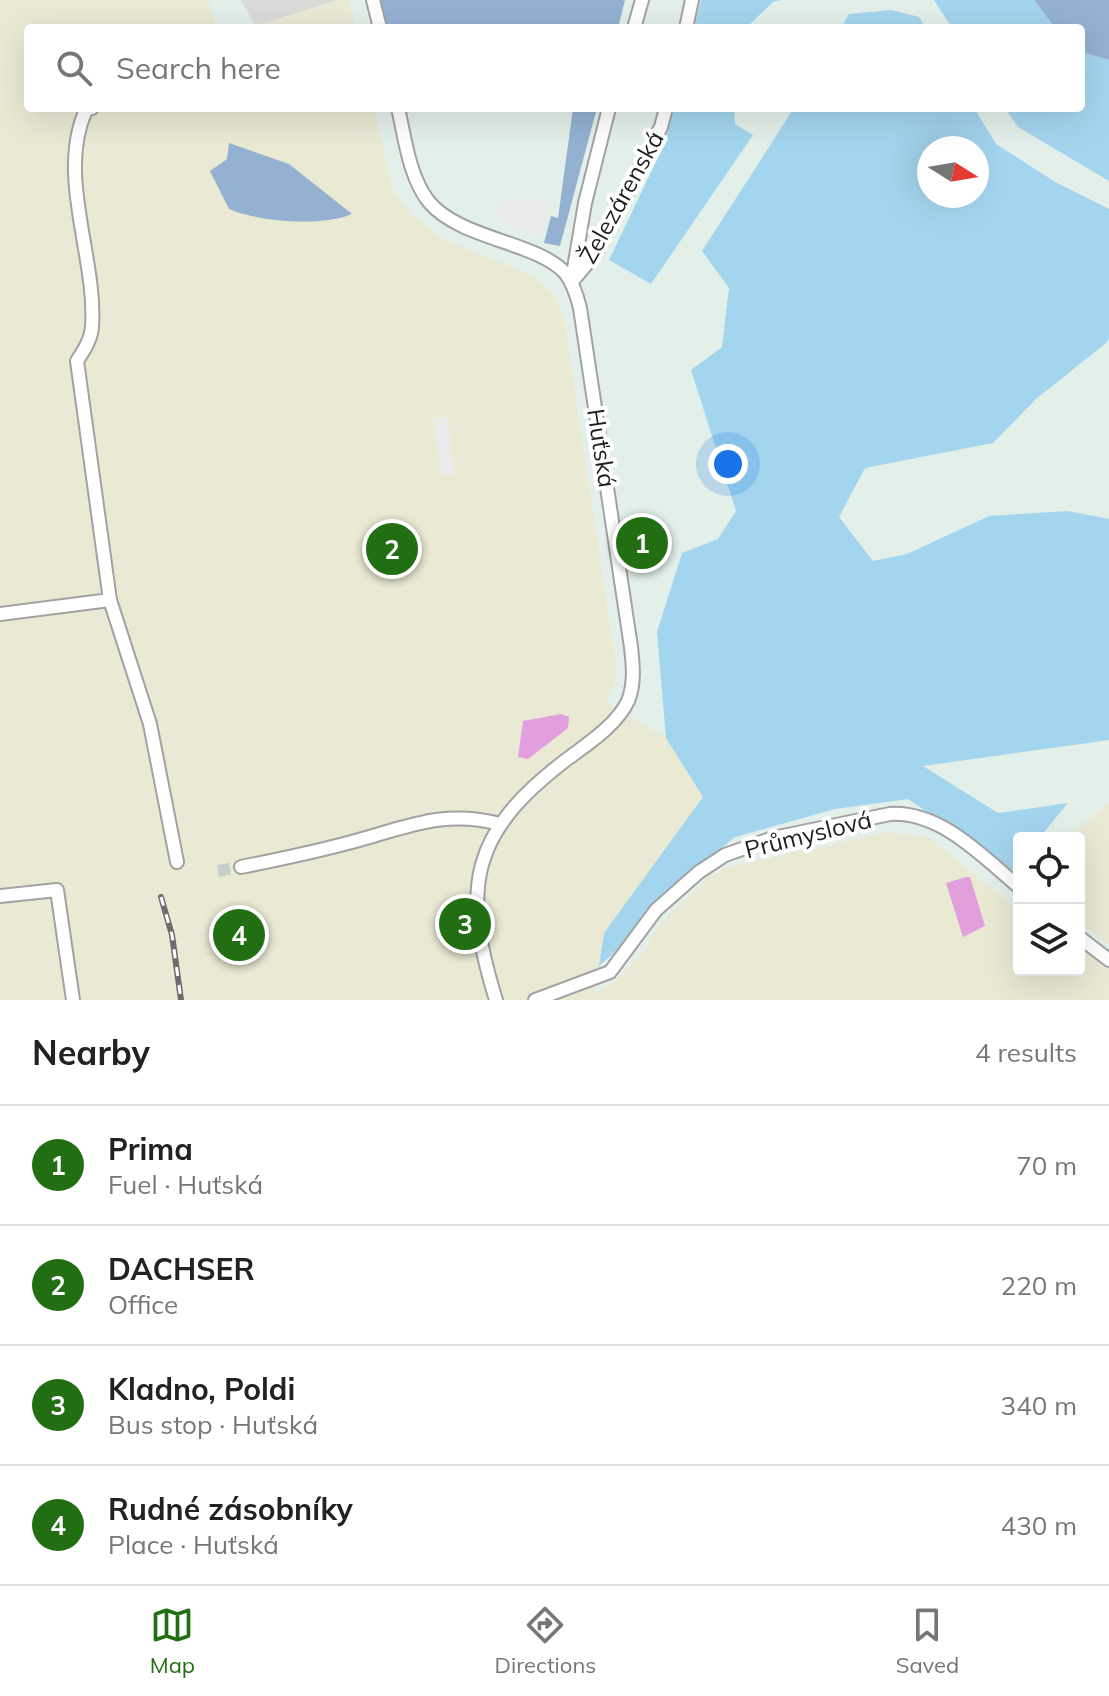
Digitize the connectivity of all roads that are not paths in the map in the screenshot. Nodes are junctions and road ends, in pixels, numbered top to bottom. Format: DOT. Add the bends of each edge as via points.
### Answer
graph roads {
  1 [pos="373,0"];
  2 [pos="642,0"];
  3 [pos="692,0"];
  4 [pos="379,24"];
  5 [pos="635,24"];
  6 [pos="687,24"];
  7 [pos="85,112"];
  8 [pos="399,112"];
  9 [pos="608,112"];
  10 [pos="665,112"];
  11 [pos="571,283"];
  12 [pos="110,600"];
  13 [pos="0,614"];
  14 [pos="500,824"];
  15 [pos="177,862"];
  16 [pos="241,867"];
  17 [pos="1013,882"];
  18 [pos="0,896"];
  19 [pos="1085,942"];
  20 [pos="1109,960"];
  21 [pos="73,1000"];
  22 [pos="496,1000"];
  23 [pos="535,1000"];
  1 -- 4 [label="street"];
  2 -- 5 [label="street"];
  3 -- 6 [label="street"];
  7 -- 12 [label="street" via="76,135 75,169 92,328 77,361"];
  8 -- 11 [label="street" via="416,180 428,201 445,217 554,264"];
  9 -- 11 [label="street"];
  10 -- 11 [label="street, Železárenská" via="595,254"];
  11 -- 14 [label="street, Huťská" via="580,308 598,421 633,681 628,700 613,721 525,791"];
  12 -- 13 [label="street"];
  12 -- 15 [label="street" via="150,724"];
  14 -- 16 [label="street" via="463,816 384,830"];
  14 -- 22 [label="street, Huťská" via="485,851 476,901"];
  17 -- 23 [label="street, Průmyslová" via="946,830 908,814 773,838 725,855 699,872 650,917 610,972"];
  18 -- 21 [label="street" via="57,890"];
  19 -- 20 [label="street"];
}
